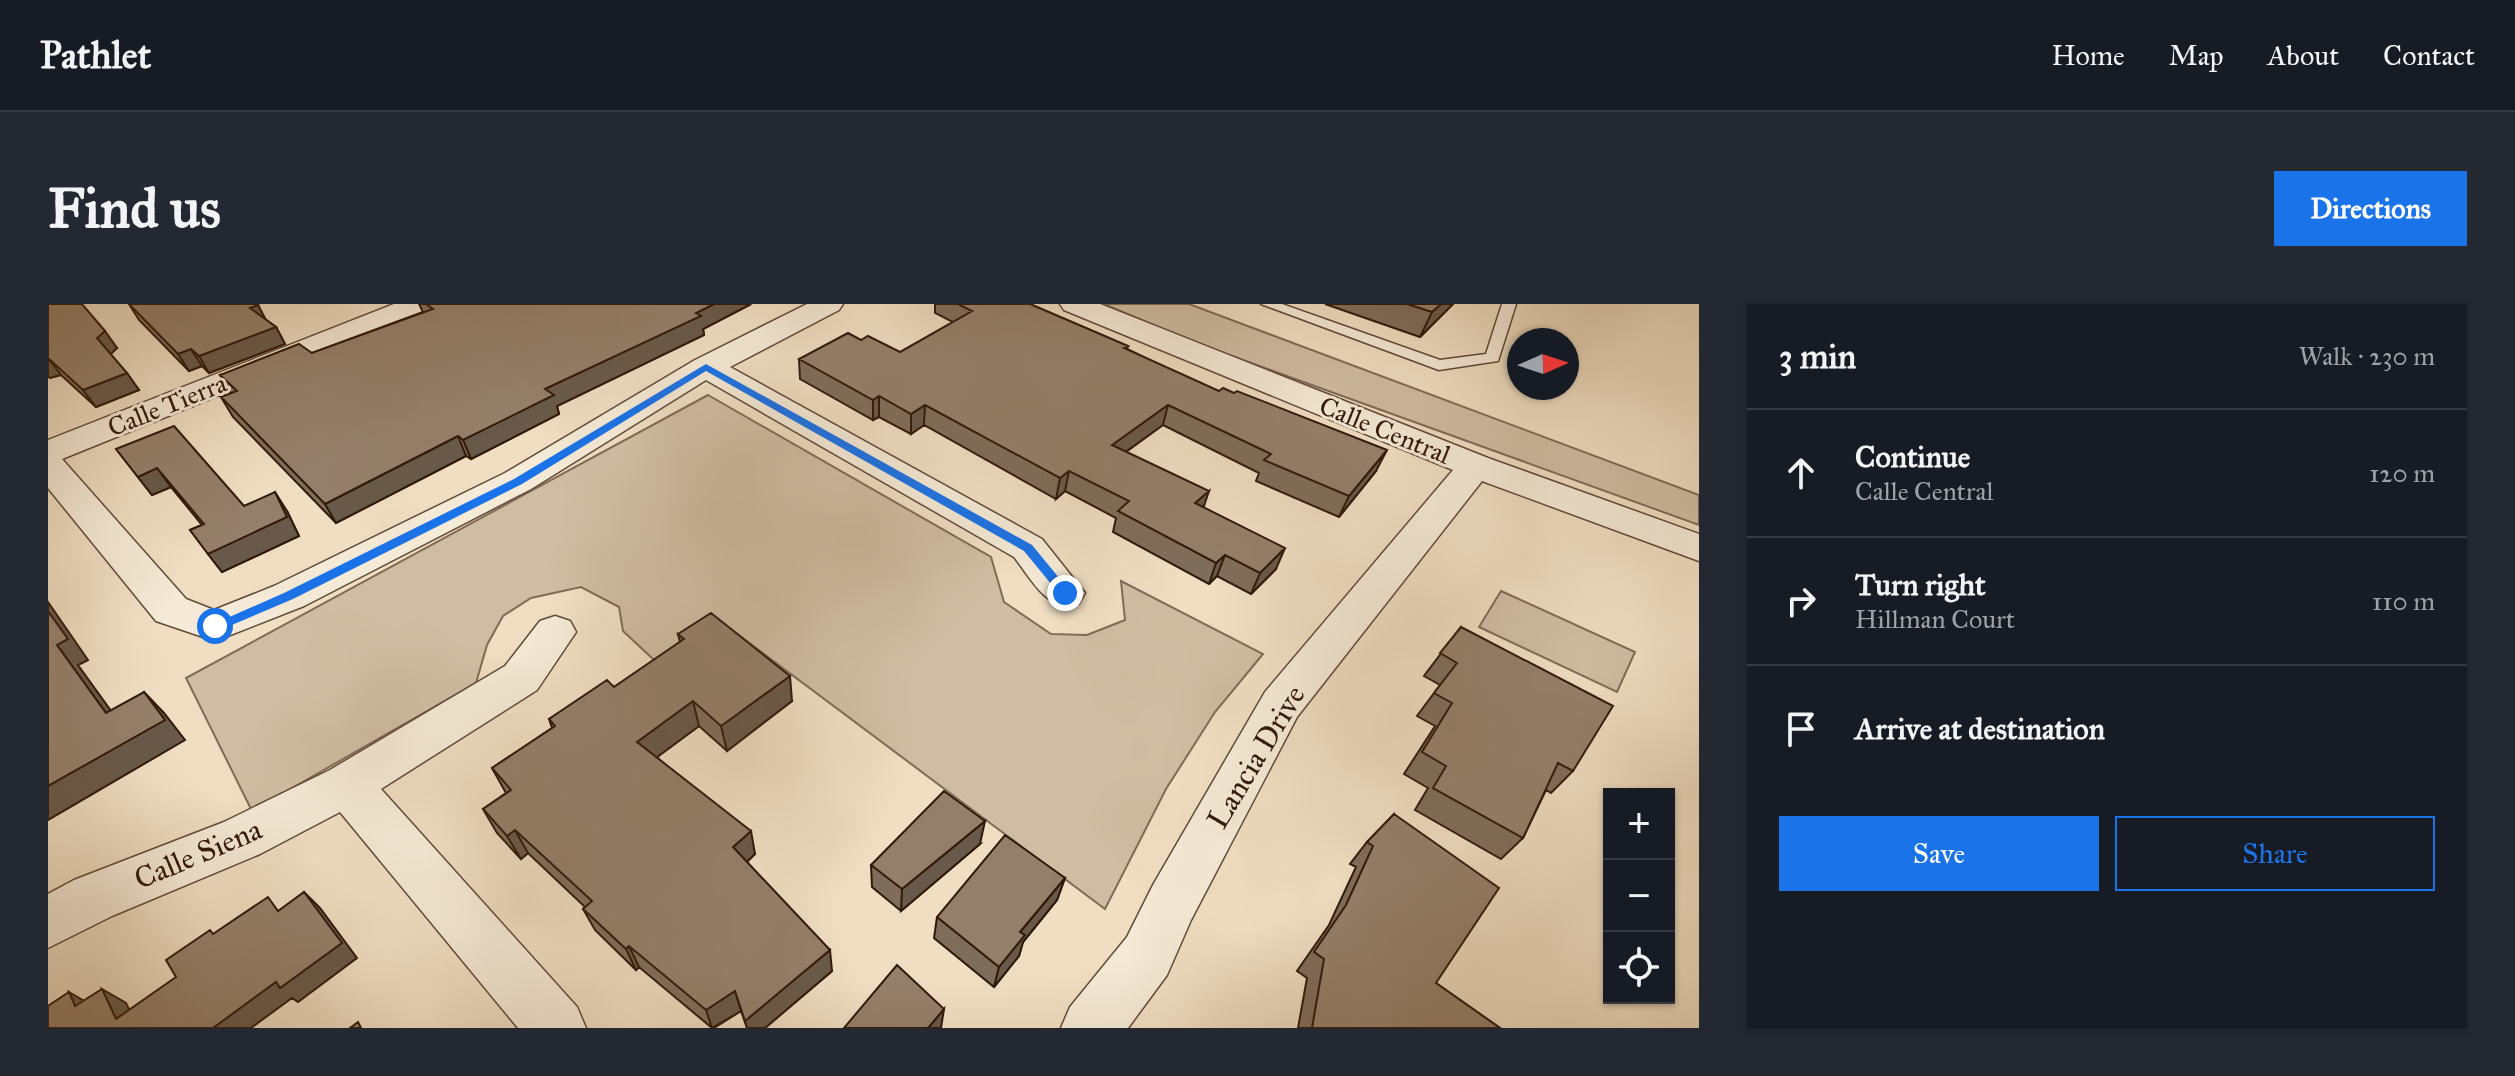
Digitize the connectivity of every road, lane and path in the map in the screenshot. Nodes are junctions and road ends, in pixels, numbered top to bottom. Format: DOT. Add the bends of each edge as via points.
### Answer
graph roads {
  1 [pos="334,304"];
  2 [pos="420,304"];
  3 [pos="829,304"];
  4 [pos="1074,304"];
  5 [pos="1268,304"];
  6 [pos="1509,304"];
  7 [pos="364,326"];
  8 [pos="706,367"];
  9 [pos="48,452"];
  10 [pos="48,465"];
  11 [pos="1475,466"];
  12 [pos="1699,548"];
  13 [pos="1065,593"];
  14 [pos="555,632"];
  15 [pos="347,785"];
  16 [pos="48,922"];
  17 [pos="556,1028"];
  18 [pos="1091,1028"];
  1 -- 7 [label="street"];
  2 -- 7 [label="street, Calle Tierra"];
  3 -- 8 [label="street"];
  4 -- 11 [label="street, Calle Central"];
  5 -- 6 [label="lane" via="1439,365 1493,358"];
  7 -- 9 [label="street, Calle Tierra"];
  8 -- 10 [label="street" via="518,481 289,596 215,626 171,610"];
  8 -- 13 [label="street" via="1028,548"];
  11 -- 12 [label="street, Calle Central"];
  11 -- 18 [label="street, Lancia Drive" via="1281,705 1147,956"];
  14 -- 15 [label="street, Calle Siena" via="521,678"];
  15 -- 16 [label="street, Calle Siena" via="242,838 93,898"];
  15 -- 17 [label="street"];
}
